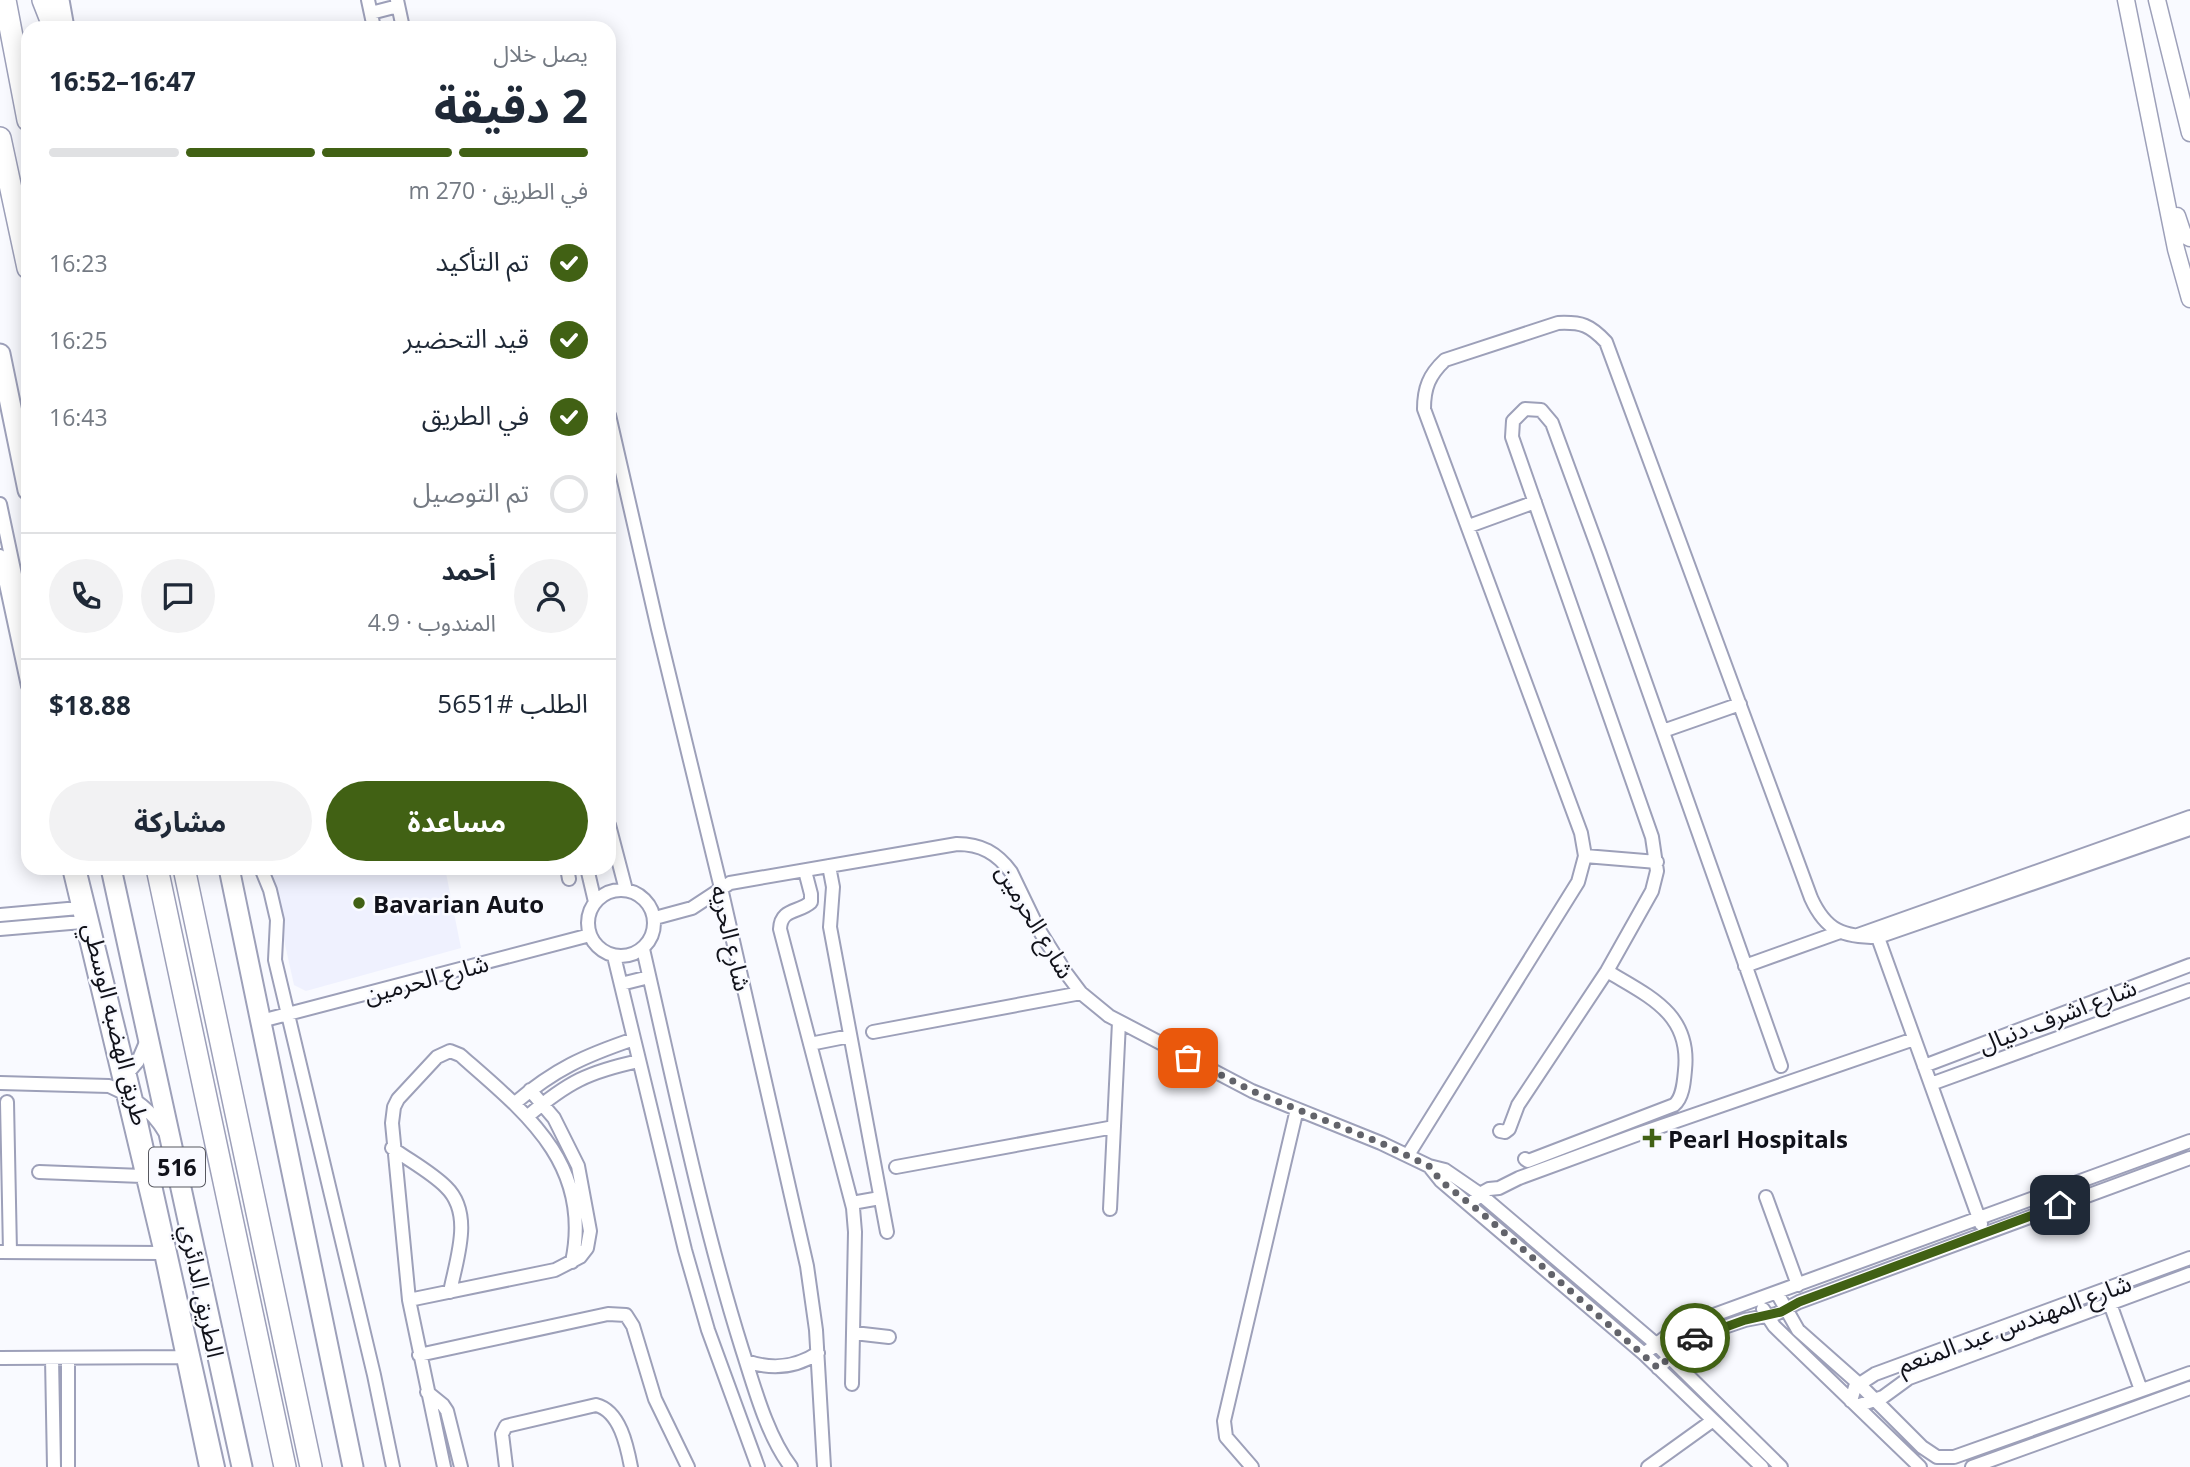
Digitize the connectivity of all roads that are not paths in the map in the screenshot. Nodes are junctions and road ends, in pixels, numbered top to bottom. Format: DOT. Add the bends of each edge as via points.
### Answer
graph roads {
  1 [pos="5,0"];
  2 [pos="35,0"];
  3 [pos="43,0"];
  4 [pos="59,0"];
  5 [pos="2126,0"];
  6 [pos="2157,0"];
  7 [pos="397,3"];
  8 [pos="370,6"];
  9 [pos="42,21"];
  10 [pos="51,21"];
  11 [pos="63,21"];
  12 [pos="401,21"];
  13 [pos="21,83"];
  14 [pos="2190,133"];
  15 [pos="0,138"];
  16 [pos="2164,189"];
  17 [pos="21,236"];
  18 [pos="2190,238"];
  19 [pos="2190,299"];
  20 [pos="0,354"];
  21 [pos="616,446"];
  22 [pos="21,456"];
  23 [pos="1535,502"];
  24 [pos="0,504"];
  25 [pos="1469,526"];
  26 [pos="0,556"];
  27 [pos="11,608"];
  28 [pos="21,624"];
  29 [pos="21,653"];
  30 [pos="1740,704"];
  31 [pos="1663,731"];
  32 [pos="2190,817"];
  33 [pos="2190,829"];
  34 [pos="1585,856"];
  35 [pos="616,862"];
  36 [pos="1657,862"];
  37 [pos="829,866"];
  38 [pos="805,871"];
  39 [pos="71,875"];
  40 [pos="80,875"];
  41 [pos="113,875"];
  42 [pos="158,875"];
  43 [pos="185,875"];
  44 [pos="230,875"];
  45 [pos="264,875"];
  46 [pos="589,875"];
  47 [pos="721,888"];
  48 [pos="626,890"];
  49 [pos="596,902"];
  50 [pos="79,908"];
  51 [pos="0,915"];
  52 [pos="655,918"];
  53 [pos="82,922"];
  54 [pos="0,929"];
  55 [pos="1876,932"];
  56 [pos="1840,933"];
  57 [pos="590,935"];
  58 [pos="643,949"];
  59 [pos="614,956"];
  60 [pos="2190,965"];
  61 [pos="1745,966"];
  62 [pos="1607,971"];
  63 [pos="649,977"];
  64 [pos="621,984"];
  65 [pos="2190,990"];
  66 [pos="1081,993"];
  67 [pos="289,1013"];
  68 [pos="261,1021"];
  69 [pos="1119,1022"];
  70 [pos="873,1032"];
  71 [pos="149,1033"];
  72 [pos="850,1036"];
  73 [pos="634,1039"];
  74 [pos="1914,1040"];
  75 [pos="810,1044"];
  76 [pos="639,1061"];
  77 [pos="1781,1066"];
  78 [pos="1924,1066"];
  79 [pos="0,1083"];
  80 [pos="120,1083"];
  81 [pos="1931,1084"];
  82 [pos="530,1090"];
  83 [pos="136,1100"];
  84 [pos="7,1102"];
  85 [pos="515,1103"];
  86 [pos="544,1103"];
  87 [pos="1297,1109"];
  88 [pos="528,1116"];
  89 [pos="1632,1122"];
  90 [pos="1114,1127"];
  91 [pos="1614,1128"];
  92 [pos="1500,1132"];
  93 [pos="1636,1135"];
  94 [pos="2190,1141"];
  95 [pos="1619,1142"];
  96 [pos="392,1148"];
  97 [pos="173,1150"];
  98 [pos="1408,1155"];
  99 [pos="2190,1158"];
  100 [pos="1525,1160"];
  101 [pos="1429,1166"];
  102 [pos="896,1167"];
  103 [pos="39,1172"];
  104 [pos="142,1176"];
  105 [pos="583,1184"];
  106 [pos="569,1187"];
  107 [pos="1499,1188"];
  108 [pos="1480,1194"];
  109 [pos="1766,1197"];
  110 [pos="880,1198"];
  111 [pos="852,1203"];
  112 [pos="1471,1204"];
  113 [pos="1110,1209"];
  114 [pos="1488,1210"];
  115 [pos="1979,1218"];
  116 [pos="887,1232"];
  117 [pos="1984,1232"];
  118 [pos="5,1252"];
  119 [pos="160,1253"];
  120 [pos="2190,1258"];
  121 [pos="572,1262"];
  122 [pos="2190,1274"];
  123 [pos="1798,1285"];
  124 [pos="2105,1289"];
  125 [pos="450,1292"];
  126 [pos="1777,1293"];
  127 [pos="1759,1299"];
  128 [pos="409,1300"];
  129 [pos="2110,1304"];
  130 [pos="1786,1309"];
  131 [pos="1766,1315"];
  132 [pos="854,1333"];
  133 [pos="889,1337"];
  134 [pos="1656,1343"];
  135 [pos="818,1353"];
  136 [pos="1644,1354"];
  137 [pos="419,1355"];
  138 [pos="1670,1356"];
  139 [pos="189,1357"];
  140 [pos="0,1358"];
  141 [pos="52,1358"];
  142 [pos="68,1358"];
  143 [pos="746,1361"];
  144 [pos="1658,1368"];
  145 [pos="2190,1373"];
  146 [pos="852,1384"];
  147 [pos="1858,1384"];
  148 [pos="2190,1388"];
  149 [pos="2141,1390"];
  150 [pos="427,1392"];
  151 [pos="1875,1401"];
  152 [pos="1854,1404"];
  153 [pos="1712,1420"];
  154 [pos="778,1448"];
  155 [pos="1955,1462"];
  156 [pos="757,1463"];
  157 [pos="502,1466"];
  158 [pos="54,1467"];
  159 [pos="68,1467"];
  160 [pos="206,1467"];
  161 [pos="218,1467"];
  162 [pos="242,1467"];
  163 [pos="285,1467"];
  164 [pos="311,1467"];
  165 [pos="353,1467"];
  166 [pos="393,1467"];
  167 [pos="444,1467"];
  168 [pos="460,1467"];
  169 [pos="631,1467"];
  170 [pos="688,1467"];
  171 [pos="791,1467"];
  172 [pos="824,1467"];
  173 [pos="1252,1467"];
  174 [pos="1648,1467"];
  175 [pos="1762,1467"];
  176 [pos="1781,1467"];
  177 [pos="1920,1467"];
  178 [pos="1972,1467"];
  1 -- 13 [label="highway"];
  2 -- 9 [label="highway"];
  3 -- 10 [label="highway"];
  4 -- 11 [label="highway"];
  5 -- 16 [label="main road"];
  6 -- 14 [label="main road"];
  7 -- 8 [label="street"];
  7 -- 12 [label="street"];
  15 -- 17 [label="highway"];
  16 -- 18 [label="main road" via="2183,234"];
  16 -- 19 [label="main road"];
  20 -- 22 [label="highway"];
  21 -- 47 [label="street, شارع الحريه"];
  23 -- 25 [label="street"];
  23 -- 31 [label="street" via="1511,429 1517,414 1533,408 1552,423"];
  23 -- 36 [label="street" via="1652,836"];
  24 -- 27 [label="street"];
  25 -- 30 [label="street" via="1424,409 1427,382 1445,360 1558,323 1576,322 1593,329 1613,357"];
  25 -- 34 [label="street" via="1581,833"];
  26 -- 27 [label="street"];
  27 -- 28 [label="street"];
  27 -- 29 [label="street"];
  30 -- 31 [label="street"];
  30 -- 56 [label="street" via="1811,898 1823,918"];
  31 -- 61 [label="street"];
  32 -- 55 [label="street"];
  33 -- 55 [label="street"];
  34 -- 36 [label="street"];
  34 -- 98 [label="street" via="1577,882"];
  35 -- 48 [label="street"];
  36 -- 62 [label="street" via="1652,891"];
  37 -- 38 [label="street, شارع الحرمين"];
  37 -- 66 [label="street, شارع الحرمين" via="957,844 982,847 1011,872 1038,930"];
  37 -- 72 [label="street" via="833,887 830,927"];
  38 -- 47 [label="street, شارع الحرمين" via="733,882"];
  38 -- 75 [label="street" via="811,902 785,914 780,925"];
  39 -- 50 [label="street, طريق الهضبه الوسطي"];
  40 -- 80 [label="street, طريق الهضبه الوسطي"];
  41 -- 71 [label="highway, الطريق الدائري / 516"];
  42 -- 163 [label="highway, الطريق الدائري / 516"];
  43 -- 164 [label="highway"];
  44 -- 68 [label="highway"];
  45 -- 67 [label="street" via="276,916 274,954"];
  46 -- 49 [label="street"];
  47 -- 52 [label="street, شارع الحرمين" via="692,908"];
  47 -- 135 [label="street, شارع الحريه" via="807,1265"];
  48 -- 49 [label="street" via="609,892"];
  48 -- 52 [label="street" via="645,899"];
  49 -- 57 [label="street" via="588,918"];
  50 -- 51 [label="street"];
  50 -- 53 [label="street, طريق الهضبه الوسطي"];
  52 -- 58 [label="street" via="653,935"];
  53 -- 54 [label="street"];
  53 -- 80 [label="street, طريق الهضبه الوسطي"];
  55 -- 56 [label="street" via="1855,937"];
  55 -- 74 [label="street"];
  56 -- 61 [label="street"];
  57 -- 59 [label="street" via="600,949"];
  57 -- 67 [label="street, شارع الحرمين"];
  58 -- 59 [label="street" via="634,955"];
  58 -- 63 [label="street"];
  59 -- 64 [label="street"];
  60 -- 78 [label="street, شارع اشرف دنيال"];
  61 -- 77 [label="street"];
  62 -- 89 [label="street" via="1660,1003 1677,1024 1686,1051 1677,1104"];
  62 -- 92 [label="street" via="1518,1105 1509,1129"];
  63 -- 64 [label="street"];
  63 -- 143 [label="street" via="712,1244"];
  64 -- 73 [label="street"];
  65 -- 81 [label="street, شارع اشرف دنيال"];
  66 -- 69 [label="street, شارع الحرمين"];
  66 -- 70 [label="street"];
  67 -- 68 [label="street, شارع الحرمين"];
  67 -- 166 [label="street"];
  68 -- 165 [label="highway"];
  69 -- 87 [label="street, شارع الحرمين" via="1252,1091"];
  69 -- 90 [label="street"];
  71 -- 80 [label="street" via="142,1054"];
  71 -- 97 [label="highway, الطريق الدائري / 516"];
  72 -- 75 [label="street"];
  72 -- 110 [label="street"];
  73 -- 76 [label="street"];
  73 -- 82 [label="street" via="566,1065"];
  74 -- 78 [label="street"];
  74 -- 93 [label="street"];
  75 -- 111 [label="street"];
  76 -- 86 [label="street" via="586,1075"];
  76 -- 156 [label="street" via="696,1290"];
  78 -- 81 [label="street"];
  79 -- 80 [label="street"];
  80 -- 83 [label="street, طريق الهضبه الوسطي"];
  80 -- 83 [label="street"];
  80 -- 104 [label="street, طريق الهضبه الوسطي"];
  81 -- 115 [label="street"];
  82 -- 85 [label="street"];
  82 -- 86 [label="street"];
  83 -- 97 [label="street" via="154,1117"];
  83 -- 139 [label="street, طريق الهضبه الوسطي"];
  84 -- 118 [label="street"];
  85 -- 88 [label="street"];
  85 -- 96 [label="street" via="457,1053 443,1052 398,1099 392,1115"];
  86 -- 88 [label="street"];
  86 -- 105 [label="street" via="572,1149"];
  87 -- 98 [label="street, شارع الحرمين"];
  87 -- 173 [label="street" via="1224,1421 1226,1437"];
  88 -- 106 [label="street" via="549,1142"];
  89 -- 91 [label="street"];
  89 -- 93 [label="street"];
  90 -- 102 [label="street"];
  90 -- 113 [label="street"];
  91 -- 95 [label="street"];
  91 -- 100 [label="street"];
  93 -- 95 [label="street"];
  94 -- 115 [label="street"];
  95 -- 107 [label="street"];
  96 -- 125 [label="street" via="447,1187 459,1206 461,1228"];
  96 -- 128 [label="street"];
  97 -- 162 [label="highway, الطريق الدائري / 516"];
  98 -- 101 [label="street, شارع الحرمين"];
  99 -- 117 [label="street"];
  101 -- 108 [label="street, شارع الحرمين" via="1445,1170"];
  101 -- 112 [label="street, شارع الحرمين"];
  103 -- 104 [label="street"];
  104 -- 119 [label="street, طريق الهضبه الوسطي"];
  105 -- 106 [label="street"];
  105 -- 121 [label="street" via="591,1237 584,1253"];
  106 -- 121 [label="street" via="576,1230"];
  107 -- 108 [label="street"];
  107 -- 114 [label="street"];
  108 -- 112 [label="street"];
  108 -- 114 [label="street, شارع الحرمين"];
  109 -- 123 [label="street"];
  110 -- 111 [label="street"];
  110 -- 116 [label="street"];
  111 -- 132 [label="street"];
  112 -- 114 [label="street, شارع الحرمين"];
  114 -- 134 [label="street, شارع الحرمين"];
  114 -- 136 [label="street, شارع الحرمين"];
  115 -- 117 [label="street"];
  115 -- 123 [label="street"];
  117 -- 130 [label="street"];
  118 -- 119 [label="street"];
  119 -- 139 [label="street, طريق الهضبه الوسطي"];
  120 -- 124 [label="street, شارع المهندس عبد المنعم"];
  121 -- 125 [label="street" via="555,1270"];
  122 -- 129 [label="street, شارع المهندس عبد المنعم"];
  123 -- 126 [label="street"];
  124 -- 129 [label="street"];
  124 -- 147 [label="street, شارع المهندس عبد المنعم"];
  125 -- 128 [label="street"];
  126 -- 127 [label="street"];
  126 -- 130 [label="street"];
  127 -- 131 [label="street"];
  127 -- 134 [label="street" via="1692,1323"];
  128 -- 137 [label="street"];
  129 -- 149 [label="street"];
  129 -- 151 [label="street, شارع المهندس عبد المنعم" via="1909,1378"];
  130 -- 131 [label="street"];
  130 -- 147 [label="street" via="1798,1330"];
  131 -- 138 [label="street" via="1709,1332"];
  131 -- 152 [label="street"];
  132 -- 133 [label="street"];
  132 -- 146 [label="street"];
  134 -- 136 [label="street"];
  134 -- 138 [label="street, شارع الحرمين"];
  135 -- 143 [label="street" via="779,1367"];
  135 -- 172 [label="street, شارع الحريه"];
  136 -- 144 [label="street, شارع الحرمين"];
  137 -- 150 [label="street"];
  137 -- 170 [label="street" via="608,1314 626,1315 655,1399"];
  138 -- 144 [label="street"];
  138 -- 176 [label="street, شارع الحرمين"];
  139 -- 142 [label="street"];
  139 -- 160 [label="street, طريق الهضبه الوسطي"];
  139 -- 161 [label="street, طريق الهضبه الوسطي"];
  140 -- 141 [label="street"];
  141 -- 142 [label="street"];
  141 -- 158 [label="street"];
  142 -- 159 [label="street"];
  143 -- 154 [label="street"];
  144 -- 153 [label="street, شارع الحرمين"];
  145 -- 149 [label="street"];
  147 -- 151 [label="street"];
  147 -- 152 [label="street" via="1853,1391"];
  148 -- 178 [label="street"];
  149 -- 155 [label="street"];
  150 -- 167 [label="street"];
  150 -- 168 [label="street" via="447,1411"];
  151 -- 152 [label="street, شارع المهندس عبد المنعم"];
  151 -- 155 [label="street" via="1929,1453"];
  152 -- 177 [label="street"];
  153 -- 174 [label="street"];
  153 -- 175 [label="street, شارع الحرمين"];
  154 -- 156 [label="street"];
  154 -- 171 [label="street"];
  157 -- 169 [label="street" via="506,1426 596,1405 608,1410 618,1425"];
}
